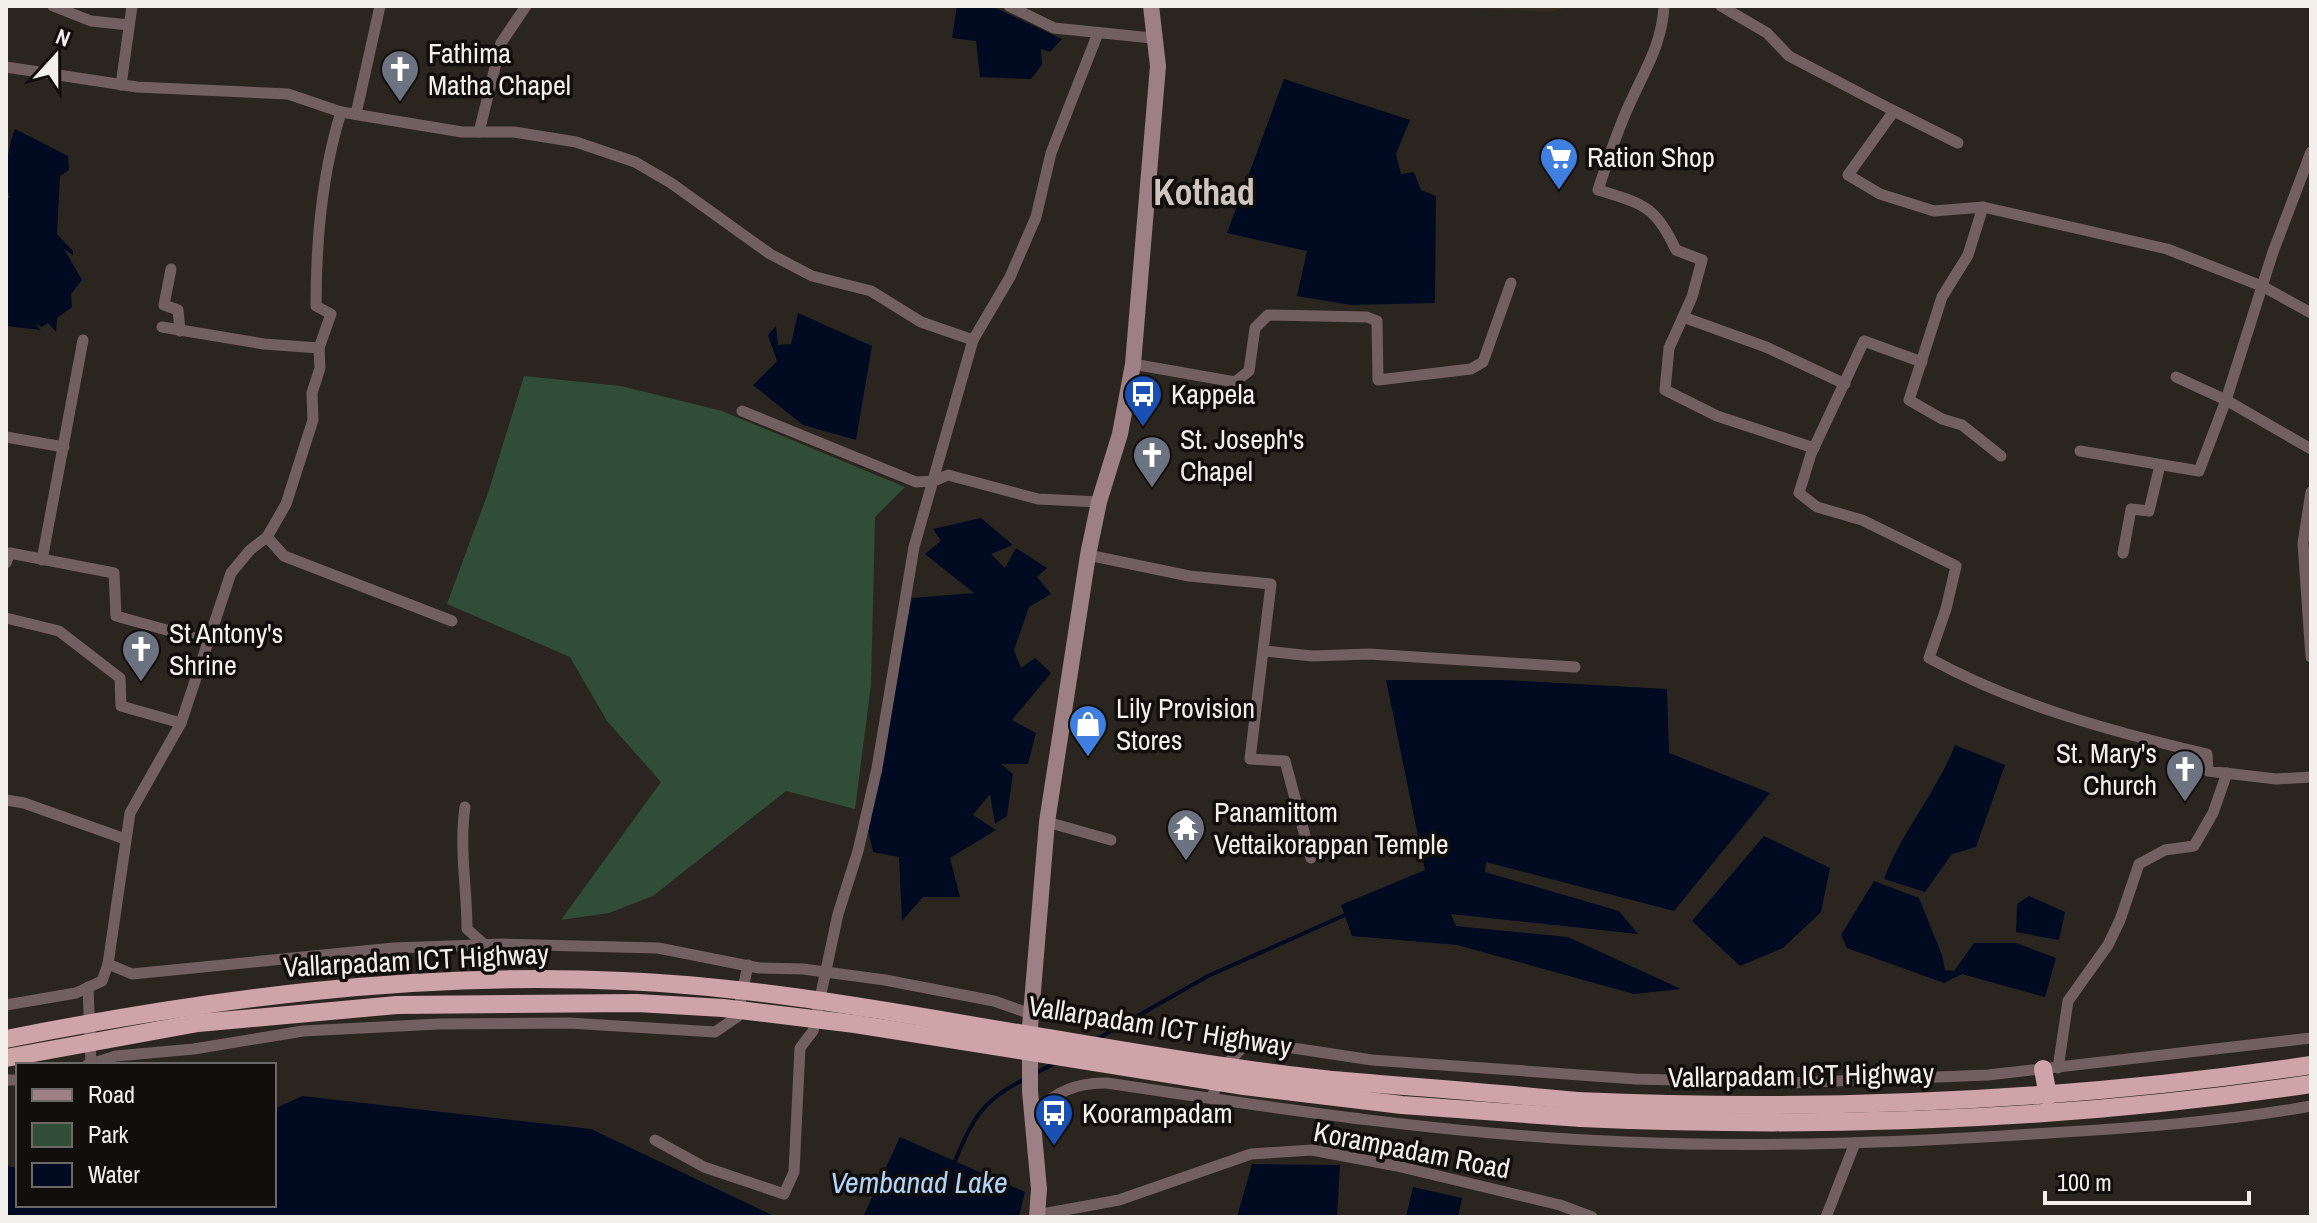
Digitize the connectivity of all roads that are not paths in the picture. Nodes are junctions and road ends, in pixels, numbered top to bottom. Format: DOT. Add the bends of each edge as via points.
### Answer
graph roads {
  1 [pos="53,6"];
  2 [pos="132,6"];
  3 [pos="380,6"];
  4 [pos="526,6"];
  5 [pos="1009,6"];
  6 [pos="1151,6"];
  7 [pos="1664,6"];
  8 [pos="1721,6"];
  9 [pos="129,25"];
  10 [pos="1098,33"];
  11 [pos="1152,38"];
  12 [pos="6,67"];
  13 [pos="121,85"];
  14 [pos="1894,111"];
  15 [pos="341,112"];
  16 [pos="356,114"];
  17 [pos="479,132"];
  18 [pos="1958,143"];
  19 [pos="2311,152"];
  20 [pos="2308,174"];
  21 [pos="1983,207"];
  22 [pos="171,269"];
  23 [pos="1511,283"];
  24 [pos="2262,286"];
  25 [pos="2311,313"];
  26 [pos="1683,317"];
  27 [pos="162,327"];
  28 [pos="180,331"];
  29 [pos="83,340"];
  30 [pos="973,340"];
  31 [pos="319,348"];
  32 [pos="1922,362"];
  33 [pos="1133,364"];
  34 [pos="2176,377"];
  35 [pos="1845,384"];
  36 [pos="2226,400"];
  37 [pos="742,411"];
  38 [pos="6,437"];
  39 [pos="64,447"];
  40 [pos="1814,448"];
  41 [pos="2311,449"];
  42 [pos="2080,451"];
  43 [pos="2001,456"];
  44 [pos="2160,465"];
  45 [pos="934,481"];
  46 [pos="2311,492"];
  47 [pos="1099,502"];
  48 [pos="267,537"];
  49 [pos="2123,553"];
  50 [pos="1088,555"];
  51 [pos="42,560"];
  52 [pos="6,563"];
  53 [pos="6,618"];
  54 [pos="452,621"];
  55 [pos="210,642"];
  56 [pos="1265,651"];
  57 [pos="2311,657"];
  58 [pos="1575,667"];
  59 [pos="181,723"];
  60 [pos="2227,773"];
  61 [pos="2311,777"];
  62 [pos="6,800"];
  63 [pos="465,807"];
  64 [pos="1047,822"];
  65 [pos="125,839"];
  66 [pos="1111,840"];
  67 [pos="1311,858"];
  68 [pos="485,945"];
  69 [pos="108,964"];
  70 [pos="748,965"];
  71 [pos="825,972"];
  72 [pos="88,987"];
  73 [pos="6,1005"];
  74 [pos="1031,1020"];
  75 [pos="2311,1038"];
  76 [pos="6,1039"];
  77 [pos="6,1058"];
  78 [pos="89,1063"];
  79 [pos="92,1063"];
  80 [pos="2311,1065"];
  81 [pos="2050,1068"];
  82 [pos="2311,1084"];
  83 [pos="2048,1096"];
  84 [pos="1212,1098"];
  85 [pos="2311,1106"];
  86 [pos="1580,1110"];
  87 [pos="1032,1113"];
  88 [pos="2019,1126"];
  89 [pos="655,1140"];
  90 [pos="1855,1143"];
  91 [pos="1071,1213"];
  92 [pos="1037,1216"];
  93 [pos="1592,1217"];
  94 [pos="1826,1217"];
  1 -- 9 [label="street" via="91,21"];
  2 -- 9 [label="street"];
  3 -- 16 [label="street"];
  4 -- 17 [label="street" via="501,43"];
  5 -- 10 [label="street" via="1054,28"];
  6 -- 11 [label="main road"];
  7 -- 26 [label="street" via="1656,53 1617,134 1598,190 1642,203 1659,218 1676,250 1702,260"];
  8 -- 14 [label="street" via="1767,33 1789,56"];
  9 -- 13 [label="street"];
  10 -- 11 [label="street"];
  10 -- 30 [label="street" via="1051,153 1036,217 1010,277"];
  11 -- 33 [label="main road" via="1158,66"];
  12 -- 13 [label="street"];
  13 -- 15 [label="street" via="288,94"];
  14 -- 18 [label="street"];
  14 -- 21 [label="street" via="1848,175 1880,194 1934,211"];
  15 -- 16 [label="street"];
  15 -- 31 [label="street" via="331,144 316,272 316,306 331,314"];
  16 -- 17 [label="street"];
  17 -- 30 [label="street" via="576,142 635,162 812,276 871,291 921,322"];
  19 -- 20 [label="street"];
  20 -- 24 [label="street"];
  21 -- 24 [label="street" via="2167,249"];
  21 -- 32 [label="street" via="1968,255 1942,297"];
  22 -- 28 [label="street" via="164,305 178,310"];
  23 -- 33 [label="street" via="1483,362 1471,369 1378,380 1377,321 1300,314 1268,315 1255,328 1249,371 1235,382"];
  24 -- 25 [label="street"];
  24 -- 36 [label="street"];
  26 -- 35 [label="street"];
  26 -- 40 [label="street" via="1669,348 1665,390 1717,416"];
  27 -- 28 [label="street"];
  28 -- 31 [label="street"];
  29 -- 39 [label="street"];
  30 -- 45 [label="street"];
  31 -- 48 [label="street" via="313,420 286,504"];
  32 -- 35 [label="street" via="1864,341"];
  32 -- 43 [label="street" via="1909,400 1962,425"];
  33 -- 47 [label="main road" via="1120,434"];
  34 -- 36 [label="street"];
  35 -- 40 [label="street"];
  36 -- 41 [label="street"];
  36 -- 44 [label="street" via="2199,471"];
  37 -- 45 [label="street" via="916,482"];
  38 -- 39 [label="street"];
  39 -- 51 [label="street"];
  40 -- 60 [label="street" via="1799,493 1817,507 1862,520 1956,566 1929,658 2029,704 2207,754 2208,771"];
  42 -- 44 [label="street"];
  44 -- 49 [label="street" via="2149,511 2131,509"];
  45 -- 47 [label="street" via="948,475 1038,499"];
  45 -- 71 [label="street" via="914,547 877,768"];
  46 -- 57 [label="street" via="2303,543"];
  47 -- 50 [label="main road"];
  48 -- 54 [label="street" via="284,556"];
  48 -- 55 [label="street" via="231,573"];
  50 -- 56 [label="street" via="1189,576 1271,584"];
  50 -- 64 [label="main road"];
  51 -- 52 [label="street" via="10,553"];
  51 -- 55 [label="street" via="114,573 116,616"];
  53 -- 59 [label="street" via="59,631 98,658 120,678 121,706"];
  55 -- 59 [label="street"];
  56 -- 58 [label="street"];
  56 -- 67 [label="street" via="1250,759 1285,761"];
  59 -- 65 [label="street" via="130,813"];
  60 -- 61 [label="street"];
  60 -- 81 [label="street" via="2194,846 2165,850 2139,864 2108,945 2068,1001"];
  62 -- 65 [label="street"];
  63 -- 68 [label="street" via="460,843 467,929"];
  64 -- 66 [label="street"];
  64 -- 74 [label="main road"];
  65 -- 69 [label="street"];
  68 -- 69 [label="street" via="394,948 132,974"];
  68 -- 70 [label="street" via="658,948"];
  69 -- 72 [label="street" via="102,981"];
  70 -- 71 [label="street"];
  70 -- 79 [label="street" via="737,1017 715,1032 569,1023 318,1030"];
  71 -- 74 [label="street" via="959,994"];
  71 -- 89 [label="street" via="813,1031 800,1048 794,1172 784,1194 704,1167"];
  72 -- 73 [label="street"];
  72 -- 78 [label="street"];
  74 -- 87 [label="main road, bridge"];
  75 -- 81 [label="street"];
  76 -- 86 [label="highway, Vallarpadam ICT Highway, bridge" via="196,1004 383,986 463,979 624,981 800,997 1328,1079"];
  77 -- 86 [label="highway, Vallarpadam ICT Highway, bridge" via="198,1023 397,1005 637,1003 855,1024 1244,1086 1402,1105"];
  80 -- 83 [label="highway, Vallarpadam ICT Highway"];
  81 -- 83 [label="highway"];
  81 -- 84 [label="street" via="1874,1081 1666,1080 1372,1060 1273,1045 1243,1047 1221,1070"];
  82 -- 88 [label="highway, Vallarpadam ICT Highway"];
  83 -- 86 [label="highway, Vallarpadam ICT Highway"];
  84 -- 87 [label="street" via="1087,1082 1056,1093"];
  84 -- 90 [label="street" via="1494,1134 1780,1146"];
  85 -- 88 [label="street" via="2225,1122"];
  86 -- 88 [label="highway, Vallarpadam ICT Highway" via="1810,1123"];
  87 -- 92 [label="main road"];
  88 -- 90 [label="street"];
  90 -- 94 [label="street"];
  91 -- 92 [label="street, Korampadam Road"];
  91 -- 93 [label="street, Korampadam Road" via="1251,1154 1312,1150 1560,1205"];
}
